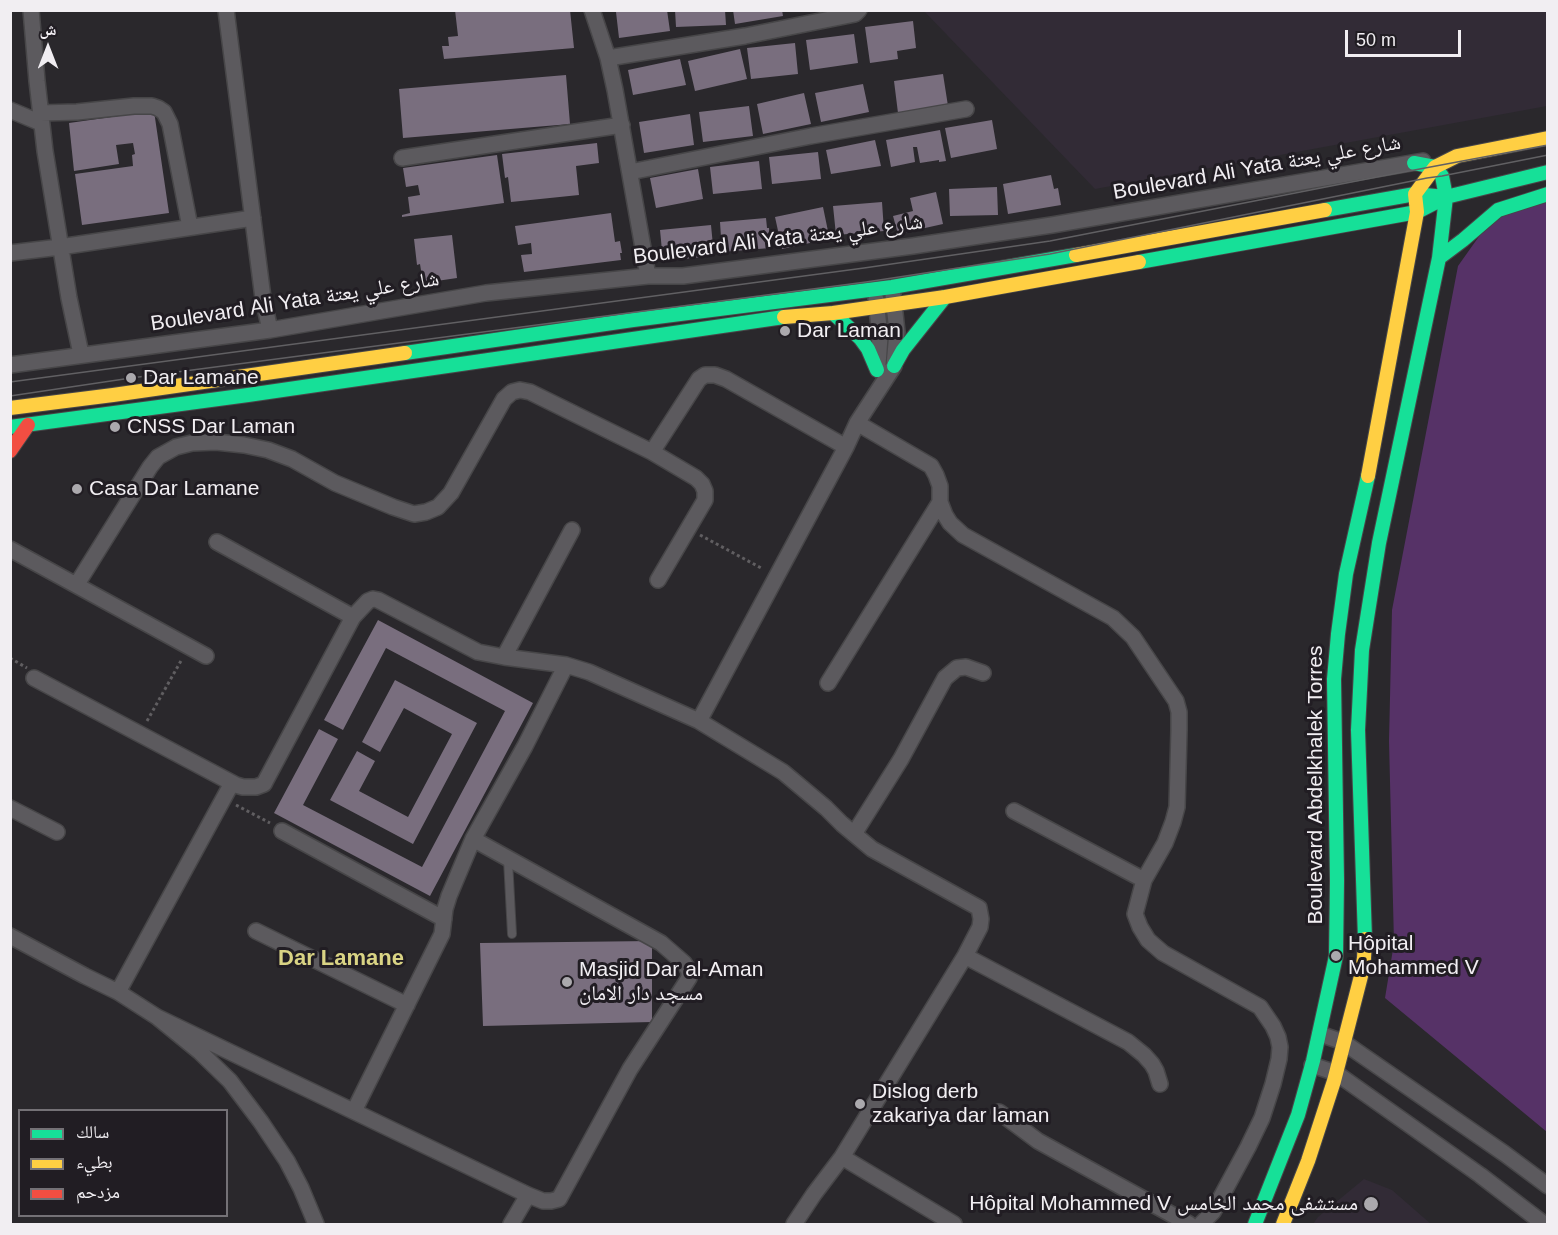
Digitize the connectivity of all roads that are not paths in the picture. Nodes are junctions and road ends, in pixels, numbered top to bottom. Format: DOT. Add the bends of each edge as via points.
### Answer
graph roads {
  1 [pos="31,10"];
  2 [pos="226,10"];
  3 [pos="592,10"];
  4 [pos="859,10"];
  5 [pos="608,58"];
  6 [pos="966,109"];
  7 [pos="10,110"];
  8 [pos="41,118"];
  9 [pos="622,125"];
  10 [pos="1548,138"];
  11 [pos="1457,156"];
  12 [pos="402,158"];
  13 [pos="1414,163"];
  14 [pos="1435,167"];
  15 [pos="630,172"];
  16 [pos="1548,172"];
  17 [pos="1415,194"];
  18 [pos="1548,194"];
  19 [pos="1446,197"];
  20 [pos="1417,212"];
  21 [pos="253,218"];
  22 [pos="190,227"];
  23 [pos="60,247"];
  24 [pos="10,253"];
  25 [pos="1439,258"];
  26 [pos="648,276"];
  27 [pos="892,287"];
  28 [pos="874,289"];
  29 [pos="945,297"];
  30 [pos="894,305"];
  31 [pos="876,308"];
  32 [pos="833,313"];
  33 [pos="270,330"];
  34 [pos="81,354"];
  35 [pos="10,365"];
  36 [pos="894,366"];
  37 [pos="877,370"];
  38 [pos="878,389"];
  39 [pos="10,408"];
  40 [pos="857,423"];
  41 [pos="28,424"];
  42 [pos="10,427"];
  43 [pos="846,447"];
  44 [pos="10,451"];
  45 [pos="652,452"];
  46 [pos="940,502"];
  47 [pos="572,530"];
  48 [pos="217,542"];
  49 [pos="10,549"];
  50 [pos="658,579"];
  51 [pos="77,584"];
  52 [pos="353,617"];
  53 [pos="206,656"];
  54 [pos="504,657"];
  55 [pos="566,665"];
  56 [pos="983,673"];
  57 [pos="34,678"];
  58 [pos="828,683"];
  59 [pos="699,721"];
  60 [pos="232,783"];
  61 [pos="10,808"];
  62 [pos="1014,811"];
  63 [pos="282,831"];
  64 [pos="57,832"];
  65 [pos="854,834"];
  66 [pos="473,839"];
  67 [pos="508,858"];
  68 [pos="1144,880"];
  69 [pos="444,919"];
  70 [pos="256,931"];
  71 [pos="512,934"];
  72 [pos="10,936"];
  73 [pos="965,956"];
  74 [pos="118,992"];
  75 [pos="407,1005"];
  76 [pos="157,1017"];
  77 [pos="1320,1034"];
  78 [pos="1343,1042"];
  79 [pos="1312,1065"];
  80 [pos="1336,1073"];
  81 [pos="1160,1084"];
  82 [pos="354,1111"];
  83 [pos="999,1112"];
  84 [pos="842,1157"];
  85 [pos="1548,1186"];
  86 [pos="528,1195"];
  87 [pos="316,1224"];
  88 [pos="511,1224"];
  89 [pos="794,1224"];
  90 [pos="954,1224"];
  91 [pos="1189,1224"];
  92 [pos="1201,1224"];
  93 [pos="1255,1224"];
  94 [pos="1283,1224"];
  95 [pos="1544,1224"];
  1 -- 8 [label="street"];
  2 -- 21 [label="street"];
  3 -- 5 [label="street"];
  4 -- 5 [label="street" via="756,34"];
  5 -- 9 [label="street"];
  6 -- 15 [label="street"];
  7 -- 8 [label="street"];
  8 -- 22 [label="street" via="134,106 153,106 164,112 170,124"];
  8 -- 23 [label="street"];
  9 -- 12 [label="street"];
  9 -- 15 [label="street"];
  10 -- 11 [label="main road, Boulevard Ali Yata شارع علي يعتة"];
  11 -- 13 [label="street, Boulevard Ali Yata شارع علي يعتة"];
  11 -- 14 [label="main road"];
  13 -- 14 [label="main road"];
  13 -- 17 [label="street"];
  13 -- 26 [label="street, Boulevard Ali Yata شارع علي يعتة" via="1052,225 694,275"];
  14 -- 17 [label="main road"];
  14 -- 19 [label="main road, Boulevard Abdelkhalek Torres" via="1443,176"];
  15 -- 26 [label="street"];
  16 -- 19 [label="main road"];
  17 -- 19 [label="main road"];
  17 -- 20 [label="main road, Boulevard Abdelkhalek Torres"];
  17 -- 27 [label="main road"];
  18 -- 25 [label="main road" via="1498,210"];
  19 -- 20 [label="main road"];
  19 -- 25 [label="main road, Boulevard Abdelkhalek Torres"];
  20 -- 29 [label="main road"];
  20 -- 77 [label="main road, Boulevard Abdelkhalek Torres" via="1373,453 1346,574 1338,634 1334,679 1336,956"];
  21 -- 22 [label="street"];
  21 -- 33 [label="street"];
  22 -- 23 [label="street"];
  23 -- 24 [label="street"];
  23 -- 34 [label="street"];
  25 -- 78 [label="main road, Boulevard Abdelkhalek Torres" via="1379,543 1362,650 1358,730 1364,958"];
  26 -- 33 [label="street, Boulevard Ali Yata شارع علي يعتة" via="486,293"];
  27 -- 28 [label="main road"];
  27 -- 30 [label="street"];
  28 -- 31 [label="street"];
  28 -- 39 [label="main road"];
  29 -- 30 [label="main road"];
  29 -- 36 [label="main road"];
  30 -- 31 [label="main road"];
  30 -- 36 [label="street"];
  31 -- 32 [label="main road"];
  31 -- 37 [label="street" via="880,337"];
  32 -- 37 [label="main road" via="860,338"];
  32 -- 41 [label="main road"];
  33 -- 34 [label="street, Boulevard Ali Yata شارع علي يعتة"];
  34 -- 35 [label="street, Boulevard Ali Yata شارع علي يعتة"];
  36 -- 38 [label="street"];
  37 -- 38 [label="street"];
  38 -- 40 [label="street"];
  40 -- 43 [label="street"];
  40 -- 46 [label="street" via="931,466 940,486"];
  41 -- 42 [label="main road"];
  41 -- 44 [label="main road"];
  43 -- 45 [label="street" via="726,379 705,375"];
  43 -- 59 [label="street"];
  45 -- 50 [label="street" via="696,478 705,491 705,500"];
  45 -- 51 [label="street" via="530,392 512,392 504,399 451,493 438,507 414,514 335,483 268,450 225,443 192,443 158,457"];
  46 -- 58 [label="street"];
  46 -- 68 [label="street" via="950,523 963,535 1113,618 1133,637 1176,701 1177,807"];
  47 -- 54 [label="street"];
  48 -- 52 [label="street"];
  49 -- 51 [label="street"];
  51 -- 53 [label="street"];
  52 -- 54 [label="street" via="368,601 378,600 478,652"];
  52 -- 60 [label="street" via="264,784 249,788"];
  54 -- 55 [label="street"];
  55 -- 59 [label="street"];
  55 -- 66 [label="street"];
  56 -- 65 [label="street" via="957,668 945,678"];
  57 -- 60 [label="street"];
  59 -- 65 [label="street" via="783,772"];
  60 -- 74 [label="street"];
  61 -- 64 [label="street"];
  62 -- 68 [label="street"];
  63 -- 69 [label="street"];
  65 -- 73 [label="street" via="872,849 979,908 980,927"];
  66 -- 67 [label="street"];
  66 -- 69 [label="street" via="449,896"];
  67 -- 71 [label="lane"];
  67 -- 86 [label="street" via="661,943 689,971 689,978 630,1070 559,1199 543,1201"];
  68 -- 92 [label="street" via="1135,914 1148,940 1163,953 1260,1007 1273,1026 1280,1047 1262,1118 1213,1212"];
  69 -- 75 [label="street" via="442,934"];
  70 -- 75 [label="street"];
  72 -- 74 [label="street"];
  73 -- 81 [label="street" via="1128,1042 1152,1064"];
  73 -- 84 [label="street"];
  74 -- 76 [label="street"];
  75 -- 82 [label="street"];
  76 -- 82 [label="street"];
  76 -- 87 [label="street" via="230,1081 287,1161"];
  77 -- 78 [label="street"];
  77 -- 79 [label="main road, Boulevard Abdelkhalek Torres"];
  78 -- 80 [label="main road, Boulevard Abdelkhalek Torres"];
  78 -- 85 [label="street"];
  79 -- 80 [label="street"];
  79 -- 93 [label="main road, Boulevard Abdelkhalek Torres" via="1298,1115"];
  80 -- 94 [label="main road, Boulevard Abdelkhalek Torres"];
  80 -- 95 [label="street"];
  82 -- 86 [label="street"];
  83 -- 91 [label="street" via="1038,1141"];
  84 -- 89 [label="street"];
  84 -- 90 [label="street"];
  86 -- 88 [label="street"];
}
